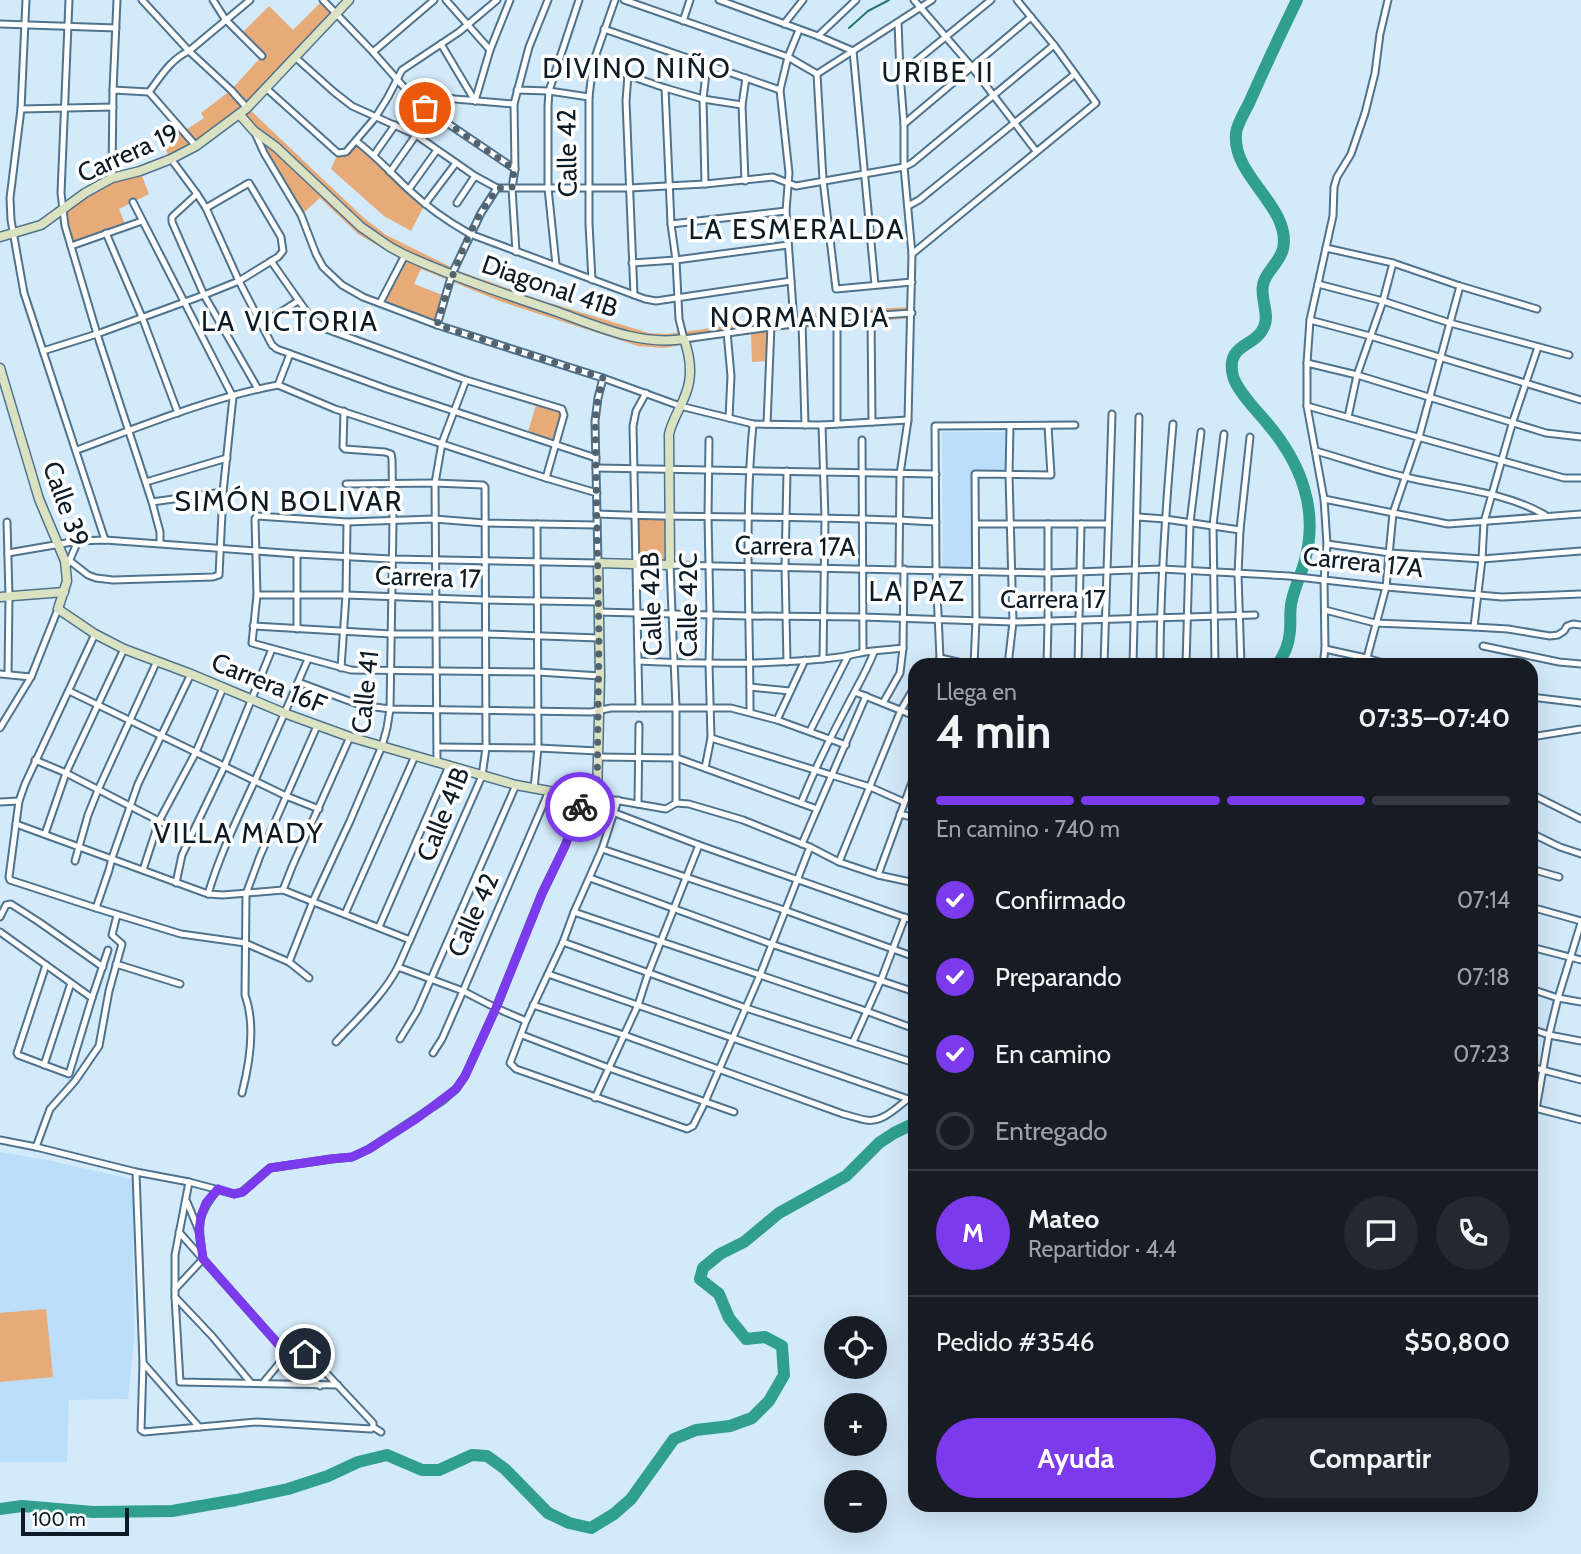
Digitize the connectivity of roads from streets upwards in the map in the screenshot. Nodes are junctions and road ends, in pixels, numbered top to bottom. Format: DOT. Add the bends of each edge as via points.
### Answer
graph roads {
  1 [pos="26,0"];
  2 [pos="69,0"];
  3 [pos="117,0"];
  4 [pos="142,0"];
  5 [pos="213,0"];
  6 [pos="250,0"];
  7 [pos="323,0"];
  8 [pos="349,0"];
  9 [pos="434,0"];
  10 [pos="446,0"];
  11 [pos="497,0"];
  12 [pos="510,0"];
  13 [pos="548,0"];
  14 [pos="579,0"];
  15 [pos="615,0"];
  16 [pos="624,0"];
  17 [pos="690,0"];
  18 [pos="719,0"];
  19 [pos="751,0"];
  20 [pos="803,0"];
  21 [pos="856,0"];
  22 [pos="914,0"];
  23 [pos="932,0"];
  24 [pos="991,0"];
  25 [pos="1017,0"];
  26 [pos="1388,0"];
  27 [pos="921,8"];
  28 [pos="745,9"];
  29 [pos="336,13"];
  30 [pos="1031,17"];
  31 [pos="225,19"];
  32 [pos="683,21"];
  33 [pos="898,22"];
  34 [pos="0,24"];
  35 [pos="25,24"];
  36 [pos="468,24"];
  37 [pos="783,24"];
  38 [pos="68,27"];
  39 [pos="116,28"];
  40 [pos="604,29"];
  41 [pos="799,30"];
  42 [pos="818,36"];
  43 [pos="946,37"];
  44 [pos="442,44"];
  45 [pos="1054,45"];
  46 [pos="491,50"];
  47 [pos="189,51"];
  48 [pos="853,51"];
  49 [pos="373,52"];
  50 [pos="262,56"];
  51 [pos="295,57"];
  52 [pos="788,57"];
  53 [pos="593,63"];
  54 [pos="708,65"];
  55 [pos="971,66"];
  56 [pos="817,74"];
  57 [pos="900,74"];
  58 [pos="1075,74"];
  59 [pos="628,75"];
  60 [pos="746,78"];
  61 [pos="396,79"];
  62 [pos="665,88"];
  63 [pos="267,89"];
  64 [pos="113,90"];
  65 [pos="517,90"];
  66 [pos="779,90"];
  67 [pos="550,91"];
  68 [pos="149,92"];
  69 [pos="409,93"];
  70 [pos="994,95"];
  71 [pos="589,97"];
  72 [pos="703,99"];
  73 [pos="475,101"];
  74 [pos="514,104"];
  75 [pos="742,105"];
  76 [pos="113,107"];
  77 [pos="65,108"];
  78 [pos="247,108"];
  79 [pos="21,109"];
  80 [pos="240,115"];
  81 [pos="375,118"];
  82 [pos="904,124"];
  83 [pos="1014,124"];
  84 [pos="395,125"];
  85 [pos="254,131"];
  86 [pos="416,135"];
  87 [pos="356,141"];
  88 [pos="197,146"];
  89 [pos="437,150"];
  90 [pos="1036,151"];
  91 [pos="374,155"];
  92 [pos="172,159"];
  93 [pos="456,163"];
  94 [pos="904,167"];
  95 [pos="514,169"];
  96 [pos="390,172"];
  97 [pos="864,174"];
  98 [pos="475,176"];
  99 [pos="112,178"];
  100 [pos="823,180"];
  101 [pos="745,181"];
  102 [pos="788,183"];
  103 [pos="705,184"];
  104 [pos="668,185"];
  105 [pos="497,188"];
  106 [pos="512,188"];
  107 [pos="548,188"];
  108 [pos="590,188"];
  109 [pos="629,188"];
  110 [pos="409,190"];
  111 [pos="197,194"];
  112 [pos="133,202"];
  113 [pos="425,204"];
  114 [pos="457,204"];
  115 [pos="908,206"];
  116 [pos="206,208"];
  117 [pos="62,211"];
  118 [pos="786,211"];
  119 [pos="142,221"];
  120 [pos="670,224"];
  121 [pos="106,233"];
  122 [pos="14,234"];
  123 [pos="470,234"];
  124 [pos="0,237"];
  125 [pos="788,245"];
  126 [pos="71,246"];
  127 [pos="1325,248"];
  128 [pos="516,252"];
  129 [pos="912,254"];
  130 [pos="405,255"];
  131 [pos="676,260"];
  132 [pos="271,261"];
  133 [pos="632,263"];
  134 [pos="1393,263"];
  135 [pos="556,265"];
  136 [pos="452,274"];
  137 [pos="592,280"];
  138 [pos="239,281"];
  139 [pos="791,281"];
  140 [pos="912,282"];
  141 [pos="1318,284"];
  142 [pos="875,285"];
  143 [pos="1460,286"];
  144 [pos="204,295"];
  145 [pos="634,295"];
  146 [pos="677,297"];
  147 [pos="298,301"];
  148 [pos="1383,301"];
  149 [pos="184,302"];
  150 [pos="380,303"];
  151 [pos="1537,309"];
  152 [pos="912,313"];
  153 [pos="871,316"];
  154 [pos="142,317"];
  155 [pos="837,318"];
  156 [pos="1310,320"];
  157 [pos="802,322"];
  158 [pos="794,323"];
  159 [pos="1450,323"];
  160 [pos="262,324"];
  161 [pos="437,325"];
  162 [pos="771,326"];
  163 [pos="727,332"];
  164 [pos="97,334"];
  165 [pos="1370,336"];
  166 [pos="684,338"];
  167 [pos="1538,347"];
  168 [pos="43,351"];
  169 [pos="290,354"];
  170 [pos="1569,355"];
  171 [pos="1441,358"];
  172 [pos="1307,363"];
  173 [pos="0,368"];
  174 [pos="1357,375"];
  175 [pos="603,378"];
  176 [pos="466,380"];
  177 [pos="1525,383"];
  178 [pos="278,386"];
  179 [pos="258,389"];
  180 [pos="646,393"];
  181 [pos="233,397"];
  182 [pos="1429,397"];
  183 [pos="1581,400"];
  184 [pos="680,406"];
  185 [pos="1307,406"];
  186 [pos="454,410"];
  187 [pos="344,411"];
  188 [pos="178,413"];
  189 [pos="1112,414"];
  190 [pos="1139,417"];
  191 [pos="1348,417"];
  192 [pos="729,418"];
  193 [pos="908,420"];
  194 [pos="1513,421"];
  195 [pos="872,422"];
  196 [pos="753,424"];
  197 [pos="767,424"];
  198 [pos="837,424"];
  199 [pos="1173,424"];
  200 [pos="805,425"];
  201 [pos="822,425"];
  202 [pos="1075,425"];
  203 [pos="1010,426"];
  204 [pos="1048,426"];
  205 [pos="129,431"];
  206 [pos="1201,432"];
  207 [pos="1224,433"];
  208 [pos="1250,437"];
  209 [pos="1419,437"];
  210 [pos="1581,437"];
  211 [pos="709,440"];
  212 [pos="862,440"];
  213 [pos="442,443"];
  214 [pos="556,445"];
  215 [pos="77,450"];
  216 [pos="1316,451"];
  217 [pos="227,457"];
  218 [pos="596,458"];
  219 [pos="1503,460"];
  220 [pos="596,468"];
  221 [pos="634,469"];
  222 [pos="669,469"];
  223 [pos="708,470"];
  224 [pos="748,470"];
  225 [pos="786,471"];
  226 [pos="825,472"];
  227 [pos="862,472"];
  228 [pos="900,474"];
  229 [pos="936,474"];
  230 [pos="1009,475"];
  231 [pos="546,478"];
  232 [pos="1406,478"];
  233 [pos="1581,478"];
  234 [pos="146,482"];
  235 [pos="435,483"];
  236 [pos="346,484"];
  237 [pos="392,485"];
  238 [pos="223,492"];
  239 [pos="597,493"];
  240 [pos="1491,495"];
  241 [pos="1324,499"];
  242 [pos="152,502"];
  243 [pos="1393,513"];
  244 [pos="597,514"];
  245 [pos="1581,514"];
  246 [pos="635,516"];
  247 [pos="1546,516"];
  248 [pos="669,517"];
  249 [pos="708,517"];
  250 [pos="748,517"];
  251 [pos="786,517"];
  252 [pos="1138,517"];
  253 [pos="825,518"];
  254 [pos="863,518"];
  255 [pos="434,519"];
  256 [pos="1165,519"];
  257 [pos="899,520"];
  258 [pos="393,521"];
  259 [pos="7,522"];
  260 [pos="347,522"];
  261 [pos="936,522"];
  262 [pos="1484,522"];
  263 [pos="485,523"];
  264 [pos="1190,523"];
  265 [pos="537,524"];
  266 [pos="976,524"];
  267 [pos="1011,524"];
  268 [pos="1048,524"];
  269 [pos="1081,524"];
  270 [pos="1108,524"];
  271 [pos="597,525"];
  272 [pos="1213,526"];
  273 [pos="1240,530"];
  274 [pos="4,534"];
  275 [pos="105,540"];
  276 [pos="78,541"];
  277 [pos="160,543"];
  278 [pos="1328,544"];
  279 [pos="58,545"];
  280 [pos="220,549"];
  281 [pos="1581,551"];
  282 [pos="256,552"];
  283 [pos="8,553"];
  284 [pos="1390,553"];
  285 [pos="297,554"];
  286 [pos="346,556"];
  287 [pos="391,559"];
  288 [pos="1482,559"];
  289 [pos="435,560"];
  290 [pos="485,561"];
  291 [pos="538,562"];
  292 [pos="597,563"];
  293 [pos="68,564"];
  294 [pos="636,564"];
  295 [pos="670,565"];
  296 [pos="710,566"];
  297 [pos="748,567"];
  298 [pos="785,568"];
  299 [pos="825,569"];
  300 [pos="863,569"];
  301 [pos="901,569"];
  302 [pos="1134,569"];
  303 [pos="1162,569"];
  304 [pos="936,571"];
  305 [pos="975,571"];
  306 [pos="1013,572"];
  307 [pos="1079,572"];
  308 [pos="1107,572"];
  309 [pos="1187,572"];
  310 [pos="1214,572"];
  311 [pos="1047,573"];
  312 [pos="1238,574"];
  313 [pos="1324,580"];
  314 [pos="1386,587"];
  315 [pos="64,592"];
  316 [pos="297,594"];
  317 [pos="1478,594"];
  318 [pos="1581,594"];
  319 [pos="257,595"];
  320 [pos="346,595"];
  321 [pos="391,596"];
  322 [pos="5,597"];
  323 [pos="435,597"];
  324 [pos="485,600"];
  325 [pos="537,600"];
  326 [pos="598,602"];
  327 [pos="58,609"];
  328 [pos="1325,610"];
  329 [pos="599,612"];
  330 [pos="637,612"];
  331 [pos="672,613"];
  332 [pos="710,615"];
  333 [pos="1214,615"];
  334 [pos="1255,615"];
  335 [pos="748,616"];
  336 [pos="785,616"];
  337 [pos="1240,616"];
  338 [pos="824,617"];
  339 [pos="862,617"];
  340 [pos="1160,617"];
  341 [pos="1186,617"];
  342 [pos="903,619"];
  343 [pos="938,620"];
  344 [pos="976,620"];
  345 [pos="1105,620"];
  346 [pos="1134,620"];
  347 [pos="1048,621"];
  348 [pos="1080,621"];
  349 [pos="1013,622"];
  350 [pos="1375,623"];
  351 [pos="1581,625"];
  352 [pos="253,626"];
  353 [pos="1474,627"];
  354 [pos="297,629"];
  355 [pos="343,632"];
  356 [pos="95,634"];
  357 [pos="391,634"];
  358 [pos="486,634"];
  359 [pos="436,635"];
  360 [pos="538,636"];
  361 [pos="599,638"];
  362 [pos="1483,646"];
  363 [pos="903,648"];
  364 [pos="124,649"];
  365 [pos="272,649"];
  366 [pos="1325,649"];
  367 [pos="863,652"];
  368 [pos="874,652"];
  369 [pos="848,656"];
  370 [pos="940,658"];
  371 [pos="973,658"];
  372 [pos="1009,658"];
  373 [pos="1046,658"];
  374 [pos="1078,658"];
  375 [pos="1104,658"];
  376 [pos="1133,658"];
  377 [pos="1160,658"];
  378 [pos="1186,658"];
  379 [pos="1215,658"];
  380 [pos="1241,658"];
  381 [pos="1324,658"];
  382 [pos="1366,658"];
  383 [pos="308,659"];
  384 [pos="823,659"];
  385 [pos="805,660"];
  386 [pos="638,661"];
  387 [pos="157,662"];
  388 [pos="787,662"];
  389 [pos="674,663"];
  390 [pos="749,663"];
  391 [pos="709,664"];
  392 [pos="1581,664"];
  393 [pos="341,668"];
  394 [pos="390,670"];
  395 [pos="436,670"];
  396 [pos="486,672"];
  397 [pos="538,673"];
  398 [pos="0,674"];
  399 [pos="8,674"];
  400 [pos="191,674"];
  401 [pos="600,676"];
  402 [pos="31,677"];
  403 [pos="298,682"];
  404 [pos="750,687"];
  405 [pos="223,688"];
  406 [pos="69,691"];
  407 [pos="790,691"];
  408 [pos="855,692"];
  409 [pos="866,696"];
  410 [pos="908,698"];
  411 [pos="1538,699"];
  412 [pos="252,700"];
  413 [pos="883,703"];
  414 [pos="1581,704"];
  415 [pos="98,706"];
  416 [pos="676,707"];
  417 [pos="711,707"];
  418 [pos="639,708"];
  419 [pos="390,709"];
  420 [pos="437,709"];
  421 [pos="901,710"];
  422 [pos="486,711"];
  423 [pos="538,711"];
  424 [pos="599,711"];
  425 [pos="750,712"];
  426 [pos="284,713"];
  427 [pos="908,713"];
  428 [pos="131,720"];
  429 [pos="777,720"];
  430 [pos="639,725"];
  431 [pos="317,726"];
  432 [pos="0,728"];
  433 [pos="1581,729"];
  434 [pos="810,731"];
  435 [pos="161,736"];
  436 [pos="1538,736"];
  437 [pos="350,737"];
  438 [pos="711,738"];
  439 [pos="830,738"];
  440 [pos="846,745"];
  441 [pos="382,746"];
  442 [pos="438,747"];
  443 [pos="486,748"];
  444 [pos="538,748"];
  445 [pos="195,752"];
  446 [pos="598,754"];
  447 [pos="415,756"];
  448 [pos="638,757"];
  449 [pos="677,758"];
  450 [pos="36,760"];
  451 [pos="437,763"];
  452 [pos="449,766"];
  453 [pos="224,767"];
  454 [pos="705,768"];
  455 [pos="815,769"];
  456 [pos="66,773"];
  457 [pos="832,775"];
  458 [pos="482,776"];
  459 [pos="254,781"];
  460 [pos="516,785"];
  461 [pos="870,787"];
  462 [pos="534,789"];
  463 [pos="98,790"];
  464 [pos="549,792"];
  465 [pos="908,792"];
  466 [pos="286,796"];
  467 [pos="584,796"];
  468 [pos="597,797"];
  469 [pos="1538,798"];
  470 [pos="618,800"];
  471 [pos="19,801"];
  472 [pos="0,802"];
  473 [pos="904,802"];
  474 [pos="676,803"];
  475 [pos="801,803"];
  476 [pos="638,804"];
  477 [pos="129,806"];
  478 [pos="319,808"];
  479 [pos="817,809"];
  480 [pos="615,813"];
  481 [pos="900,814"];
  482 [pos="908,816"];
  483 [pos="1581,819"];
  484 [pos="159,821"];
  485 [pos="16,824"];
  486 [pos="45,834"];
  487 [pos="1538,836"];
  488 [pos="190,837"];
  489 [pos="802,844"];
  490 [pos="699,845"];
  491 [pos="78,848"];
  492 [pos="810,848"];
  493 [pos="602,849"];
  494 [pos="1581,854"];
  495 [pos="111,859"];
  496 [pos="75,861"];
  497 [pos="839,862"];
  498 [pos="142,870"];
  499 [pos="1538,871"];
  500 [pos="878,875"];
  501 [pos="1559,877"];
  502 [pos="590,878"];
  503 [pos="687,878"];
  504 [pos="797,880"];
  505 [pos="908,882"];
  506 [pos="176,883"];
  507 [pos="283,890"];
  508 [pos="208,894"];
  509 [pos="246,894"];
  510 [pos="313,901"];
  511 [pos="96,908"];
  512 [pos="674,909"];
  513 [pos="1538,909"];
  514 [pos="784,910"];
  515 [pos="574,912"];
  516 [pos="345,914"];
  517 [pos="117,915"];
  518 [pos="0,917"];
  519 [pos="905,917"];
  520 [pos="908,918"];
  521 [pos="1581,922"];
  522 [pos="379,927"];
  523 [pos="0,932"];
  524 [pos="410,940"];
  525 [pos="563,942"];
  526 [pos="245,943"];
  527 [pos="661,943"];
  528 [pos="771,944"];
  529 [pos="892,947"];
  530 [pos="1538,949"];
  531 [pos="108,950"];
  532 [pos="908,954"];
  533 [pos="1571,958"];
  534 [pos="1581,961"];
  535 [pos="289,962"];
  536 [pos="116,964"];
  537 [pos="46,965"];
  538 [pos="103,967"];
  539 [pos="398,967"];
  540 [pos="548,974"];
  541 [pos="649,974"];
  542 [pos="760,975"];
  543 [pos="309,978"];
  544 [pos="431,978"];
  545 [pos="881,980"];
  546 [pos="71,983"];
  547 [pos="180,984"];
  548 [pos="908,990"];
  549 [pos="463,991"];
  550 [pos="1538,991"];
  551 [pos="92,998"];
  552 [pos="1558,998"];
  553 [pos="1581,1002"];
  554 [pos="533,1005"];
  555 [pos="638,1005"];
  556 [pos="496,1008"];
  557 [pos="746,1008"];
  558 [pos="866,1011"];
  559 [pos="526,1021"];
  560 [pos="908,1026"];
  561 [pos="1538,1031"];
  562 [pos="522,1035"];
  563 [pos="624,1035"];
  564 [pos="1549,1035"];
  565 [pos="732,1039"];
  566 [pos="400,1040"];
  567 [pos="1581,1041"];
  568 [pos="336,1042"];
  569 [pos="853,1042"];
  570 [pos="433,1054"];
  571 [pos="908,1061"];
  572 [pos="44,1065"];
  573 [pos="609,1068"];
  574 [pos="1538,1069"];
  575 [pos="719,1070"];
  576 [pos="1544,1071"];
  577 [pos="1581,1080"];
  578 [pos="242,1093"];
  579 [pos="1538,1093"];
  580 [pos="595,1098"];
  581 [pos="908,1099"];
  582 [pos="705,1102"];
  583 [pos="908,1102"];
  584 [pos="1538,1109"];
  585 [pos="734,1112"];
  586 [pos="1581,1120"];
  587 [pos="0,1140"];
  588 [pos="36,1147"];
  589 [pos="136,1172"];
  590 [pos="189,1182"];
  591 [pos="218,1189"];
  592 [pos="186,1200"];
  593 [pos="199,1231"];
  594 [pos="179,1232"];
  595 [pos="203,1259"];
  596 [pos="175,1289"];
  597 [pos="175,1297"];
  598 [pos="287,1354"];
  599 [pos="143,1363"];
  600 [pos="251,1383"];
  601 [pos="263,1384"];
  602 [pos="338,1385"];
  603 [pos="320,1386"];
  604 [pos="199,1427"];
  605 [pos="373,1427"];
  606 [pos="381,1432"];
  1 -- 35 [label="street"];
  2 -- 38 [label="street"];
  3 -- 39 [label="street"];
  4 -- 47 [label="street"];
  5 -- 31 [label="street"];
  6 -- 31 [label="street"];
  7 -- 29 [label="street, Calle 42"];
  8 -- 29 [label="street, Carrera 19"];
  9 -- 49 [label="street"];
  10 -- 36 [label="street"];
  11 -- 36 [label="street"];
  12 -- 46 [label="street"];
  13 -- 65 [label="street"];
  14 -- 67 [label="street"];
  15 -- 40 [label="street"];
  16 -- 32 [label="street"];
  17 -- 32 [label="street"];
  18 -- 28 [label="street"];
  19 -- 28 [label="street"];
  20 -- 37 [label="street"];
  21 -- 42 [label="street"];
  22 -- 27 [label="street"];
  23 -- 27 [label="street"];
  24 -- 43 [label="street"];
  25 -- 30 [label="street"];
  26 -- 127 [label="street" via="1365,114 1334,187"];
  27 -- 33 [label="street"];
  27 -- 43 [label="street"];
  28 -- 37 [label="street"];
  29 -- 49 [label="street, Calle 42"];
  29 -- 51 [label="street, Carrera 19"];
  30 -- 45 [label="street"];
  30 -- 55 [label="street"];
  31 -- 47 [label="street"];
  31 -- 50 [label="street"];
  32 -- 52 [label="street"];
  33 -- 48 [label="street"];
  33 -- 57 [label="street"];
  34 -- 35 [label="street"];
  35 -- 38 [label="street"];
  35 -- 79 [label="street"];
  36 -- 44 [label="street"];
  36 -- 46 [label="street"];
  37 -- 41 [label="street"];
  38 -- 39 [label="street"];
  38 -- 77 [label="street"];
  39 -- 64 [label="street"];
  40 -- 53 [label="street"];
  40 -- 54 [label="street"];
  41 -- 42 [label="street"];
  41 -- 52 [label="street"];
  42 -- 48 [label="street"];
  43 -- 55 [label="street"];
  43 -- 57 [label="street"];
  44 -- 61 [label="street" via="402,70"];
  44 -- 73 [label="street"];
  45 -- 58 [label="street"];
  45 -- 70 [label="street"];
  46 -- 73 [label="street"];
  47 -- 68 [label="street" via="173,60"];
  47 -- 78 [label="street"];
  48 -- 56 [label="street"];
  48 -- 97 [label="street"];
  49 -- 61 [label="street, Calle 42"];
  51 -- 63 [label="street, Carrera 19"];
  51 -- 81 [label="street" via="352,106"];
  52 -- 56 [label="street"];
  52 -- 66 [label="street"];
  53 -- 59 [label="street"];
  53 -- 71 [label="street"];
  54 -- 60 [label="street"];
  54 -- 72 [label="street"];
  55 -- 70 [label="street"];
  55 -- 82 [label="street"];
  56 -- 100 [label="street"];
  57 -- 82 [label="street"];
  58 -- 83 [label="street"];
  58 -- 90 [label="street" via="1096,103"];
  59 -- 62 [label="street"];
  59 -- 109 [label="street"];
  60 -- 66 [label="street"];
  60 -- 75 [label="street"];
  61 -- 69 [label="street, Calle 42"];
  61 -- 81 [label="street"];
  62 -- 72 [label="street"];
  62 -- 104 [label="street"];
  63 -- 78 [label="street, Carrera 19"];
  63 -- 87 [label="street" via="338,153 346,152"];
  64 -- 68 [label="street"];
  64 -- 76 [label="street"];
  65 -- 67 [label="street, Calle 42"];
  65 -- 74 [label="street"];
  66 -- 102 [label="street"];
  67 -- 71 [label="street, Calle 42"];
  67 -- 107 [label="street"];
  68 -- 88 [label="street"];
  69 -- 73 [label="street, Calle 42"];
  69 -- 95 [label="street, Calle 42" via="411,104 425,108"];
  70 -- 83 [label="street"];
  70 -- 94 [label="street"];
  71 -- 108 [label="street, Calle 42"];
  72 -- 75 [label="street"];
  72 -- 103 [label="street"];
  73 -- 74 [label="street, Calle 42"];
  74 -- 95 [label="street"];
  75 -- 101 [label="street"];
  76 -- 77 [label="street"];
  76 -- 99 [label="street"];
  77 -- 79 [label="street"];
  77 -- 117 [label="street"];
  78 -- 80 [label="street, Carrera 19"];
  79 -- 122 [label="street" via="10,198"];
  80 -- 85 [label="street"];
  80 -- 88 [label="street, Carrera 19"];
  81 -- 84 [label="street"];
  81 -- 87 [label="street"];
  82 -- 94 [label="street"];
  83 -- 90 [label="street"];
  83 -- 115 [label="street"];
  84 -- 86 [label="street"];
  84 -- 91 [label="street"];
  85 -- 130 [label="street" via="361,228"];
  85 -- 150 [label="street" via="301,215 323,267 342,285"];
  86 -- 89 [label="street"];
  86 -- 96 [label="street"];
  87 -- 91 [label="street"];
  88 -- 92 [label="street, Carrera 19"];
  89 -- 93 [label="street"];
  89 -- 110 [label="street"];
  90 -- 129 [label="street"];
  91 -- 96 [label="street"];
  92 -- 99 [label="street, Carrera 19"];
  92 -- 111 [label="street"];
  93 -- 98 [label="street"];
  93 -- 113 [label="street"];
  94 -- 97 [label="street"];
  94 -- 115 [label="street"];
  95 -- 106 [label="street"];
  96 -- 110 [label="street"];
  97 -- 100 [label="street"];
  97 -- 142 [label="street"];
  98 -- 105 [label="street"];
  98 -- 114 [label="street"];
  99 -- 117 [label="street, Carrera 19"];
  100 -- 102 [label="street" via="796,186"];
  100 -- 142 [label="street" via="836,289"];
  101 -- 102 [label="street" via="773,177"];
  101 -- 103 [label="street"];
  102 -- 118 [label="street"];
  103 -- 104 [label="street"];
  104 -- 109 [label="street"];
  104 -- 120 [label="street"];
  105 -- 106 [label="street"];
  105 -- 123 [label="street"];
  106 -- 107 [label="street"];
  106 -- 128 [label="street"];
  107 -- 108 [label="street"];
  107 -- 135 [label="street"];
  108 -- 109 [label="street"];
  108 -- 137 [label="street, Calle 42"];
  109 -- 133 [label="street"];
  110 -- 113 [label="street"];
  111 -- 116 [label="street"];
  111 -- 144 [label="street" via="172,222"];
  112 -- 119 [label="street"];
  113 -- 123 [label="street"];
  115 -- 129 [label="street"];
  116 -- 132 [label="street" via="249,183 281,237 283,251"];
  116 -- 138 [label="street"];
  117 -- 122 [label="street, Carrera 19" via="41,225"];
  117 -- 126 [label="street"];
  118 -- 120 [label="street"];
  118 -- 125 [label="street"];
  119 -- 121 [label="street"];
  119 -- 149 [label="street"];
  120 -- 131 [label="street"];
  121 -- 126 [label="street"];
  121 -- 154 [label="street"];
  122 -- 124 [label="street, Carrera 19"];
  122 -- 168 [label="street" via="24,293"];
  123 -- 128 [label="street"];
  123 -- 136 [label="street"];
  125 -- 131 [label="street"];
  125 -- 139 [label="street"];
  126 -- 164 [label="street"];
  127 -- 134 [label="street"];
  127 -- 141 [label="street"];
  128 -- 135 [label="street"];
  129 -- 140 [label="street"];
  130 -- 136 [label="street, Diagonal 41B"];
  130 -- 150 [label="street"];
  131 -- 133 [label="street"];
  131 -- 146 [label="street"];
  132 -- 138 [label="street"];
  132 -- 147 [label="street"];
  133 -- 145 [label="street"];
  134 -- 143 [label="street"];
  134 -- 148 [label="street"];
  135 -- 137 [label="street"];
  136 -- 161 [label="street"];
  136 -- 166 [label="street, Diagonal 41B" via="641,339"];
  137 -- 145 [label="street"];
  138 -- 144 [label="street"];
  138 -- 160 [label="street"];
  139 -- 146 [label="street"];
  139 -- 158 [label="street"];
  140 -- 142 [label="street"];
  140 -- 152 [label="street"];
  141 -- 148 [label="street"];
  141 -- 156 [label="street"];
  143 -- 151 [label="street"];
  143 -- 159 [label="street"];
  144 -- 149 [label="street"];
  144 -- 179 [label="street"];
  145 -- 146 [label="street" via="656,301"];
  146 -- 166 [label="street"];
  147 -- 160 [label="street"];
  147 -- 176 [label="street" via="310,318 326,329"];
  148 -- 159 [label="street"];
  148 -- 165 [label="street"];
  149 -- 154 [label="street"];
  149 -- 181 [label="street"];
  150 -- 161 [label="street"];
  152 -- 153 [label="street"];
  152 -- 193 [label="street"];
  153 -- 155 [label="street"];
  153 -- 195 [label="street"];
  154 -- 164 [label="street"];
  154 -- 188 [label="street"];
  155 -- 157 [label="street"];
  155 -- 198 [label="street"];
  156 -- 165 [label="street"];
  156 -- 172 [label="street"];
  157 -- 158 [label="street"];
  157 -- 200 [label="street"];
  158 -- 162 [label="street"];
  159 -- 167 [label="street"];
  159 -- 171 [label="street"];
  160 -- 169 [label="street" via="272,345"];
  161 -- 175 [label="street"];
  162 -- 163 [label="street"];
  162 -- 197 [label="street"];
  163 -- 166 [label="street"];
  163 -- 192 [label="street"];
  164 -- 168 [label="street"];
  164 -- 205 [label="street"];
  165 -- 171 [label="street"];
  165 -- 174 [label="street"];
  166 -- 184 [label="street" via="690,372"];
  167 -- 170 [label="street"];
  167 -- 177 [label="street"];
  168 -- 215 [label="street"];
  169 -- 178 [label="street"];
  169 -- 186 [label="street"];
  171 -- 177 [label="street"];
  171 -- 182 [label="street"];
  172 -- 174 [label="street"];
  172 -- 185 [label="street"];
  173 -- 279 [label="street, Calle 39" via="39,499"];
  174 -- 182 [label="street"];
  174 -- 191 [label="street"];
  175 -- 180 [label="street"];
  175 -- 218 [label="street" via="595,421"];
  176 -- 186 [label="street"];
  176 -- 214 [label="street" via="562,410"];
  177 -- 183 [label="street"];
  177 -- 194 [label="street"];
  178 -- 179 [label="street"];
  178 -- 187 [label="street"];
  179 -- 181 [label="street"];
  180 -- 184 [label="street"];
  180 -- 221 [label="street" via="634,418"];
  181 -- 188 [label="street"];
  181 -- 217 [label="street"];
  182 -- 194 [label="street"];
  182 -- 209 [label="street"];
  184 -- 192 [label="street"];
  184 -- 222 [label="street, Calle 42B" via="669,434"];
  185 -- 191 [label="street"];
  185 -- 216 [label="street"];
  186 -- 213 [label="street"];
  186 -- 214 [label="street"];
  187 -- 213 [label="street"];
  187 -- 237 [label="street, Calle 41" via="343,447 391,454"];
  188 -- 205 [label="street"];
  189 -- 270 [label="street"];
  190 -- 252 [label="street"];
  191 -- 209 [label="street"];
  192 -- 196 [label="street"];
  193 -- 195 [label="street"];
  193 -- 228 [label="street"];
  194 -- 210 [label="street" via="1546,433"];
  194 -- 219 [label="street"];
  195 -- 198 [label="street"];
  196 -- 197 [label="street"];
  196 -- 224 [label="street"];
  197 -- 200 [label="street"];
  198 -- 201 [label="street"];
  199 -- 256 [label="street"];
  200 -- 201 [label="street"];
  201 -- 226 [label="street"];
  202 -- 204 [label="street"];
  203 -- 204 [label="street"];
  203 -- 229 [label="street" via="935,426"];
  203 -- 230 [label="street"];
  204 -- 230 [label="street" via="1051,475"];
  205 -- 215 [label="street"];
  205 -- 234 [label="street"];
  206 -- 264 [label="street"];
  207 -- 272 [label="street"];
  208 -- 273 [label="street"];
  209 -- 219 [label="street"];
  209 -- 232 [label="street"];
  211 -- 223 [label="street, Calle 42C"];
  212 -- 227 [label="street"];
  213 -- 231 [label="street"];
  213 -- 235 [label="street"];
  214 -- 218 [label="street"];
  214 -- 231 [label="street"];
  215 -- 275 [label="street"];
  216 -- 232 [label="street"];
  216 -- 241 [label="street"];
  217 -- 234 [label="street"];
  217 -- 238 [label="street"];
  218 -- 220 [label="street"];
  219 -- 233 [label="street" via="1564,478"];
  219 -- 240 [label="street"];
  220 -- 221 [label="street"];
  220 -- 239 [label="street"];
  221 -- 222 [label="street"];
  221 -- 246 [label="street"];
  222 -- 223 [label="street"];
  222 -- 248 [label="street, Calle 42B"];
  223 -- 224 [label="street"];
  223 -- 249 [label="street, Calle 42C"];
  224 -- 225 [label="street"];
  224 -- 250 [label="street"];
  225 -- 226 [label="street"];
  225 -- 251 [label="street"];
  226 -- 227 [label="street"];
  226 -- 253 [label="street"];
  227 -- 228 [label="street"];
  227 -- 254 [label="street"];
  228 -- 229 [label="street"];
  228 -- 257 [label="street"];
  229 -- 261 [label="street"];
  230 -- 266 [label="street" via="975,474"];
  230 -- 267 [label="street"];
  231 -- 239 [label="street"];
  232 -- 240 [label="street"];
  232 -- 243 [label="street"];
  234 -- 242 [label="street"];
  235 -- 237 [label="street"];
  235 -- 255 [label="street"];
  235 -- 263 [label="street, Calle 41B" via="485,486"];
  236 -- 237 [label="street"];
  237 -- 258 [label="street, Calle 41"];
  238 -- 242 [label="street"];
  238 -- 280 [label="street"];
  239 -- 244 [label="street"];
  240 -- 247 [label="street"];
  240 -- 262 [label="street"];
  241 -- 243 [label="street"];
  241 -- 278 [label="street"];
  242 -- 277 [label="street"];
  243 -- 262 [label="street" via="1448,524"];
  243 -- 284 [label="street"];
  244 -- 246 [label="street"];
  244 -- 271 [label="street"];
  245 -- 247 [label="street"];
  246 -- 248 [label="street"];
  246 -- 294 [label="street"];
  247 -- 262 [label="street"];
  248 -- 249 [label="street"];
  248 -- 295 [label="street, Calle 42B"];
  249 -- 250 [label="street"];
  249 -- 296 [label="street, Calle 42C"];
  250 -- 251 [label="street"];
  250 -- 297 [label="street"];
  251 -- 253 [label="street"];
  251 -- 298 [label="street"];
  252 -- 256 [label="street"];
  252 -- 302 [label="street"];
  253 -- 254 [label="street"];
  253 -- 299 [label="street"];
  254 -- 257 [label="street"];
  254 -- 300 [label="street"];
  255 -- 258 [label="street"];
  255 -- 263 [label="street"];
  255 -- 289 [label="street"];
  256 -- 264 [label="street"];
  256 -- 303 [label="street"];
  257 -- 261 [label="street"];
  257 -- 301 [label="street"];
  258 -- 260 [label="street"];
  258 -- 287 [label="street, Calle 41"];
  259 -- 274 [label="street"];
  260 -- 282 [label="street" via="256,517"];
  260 -- 286 [label="street"];
  261 -- 304 [label="street"];
  262 -- 288 [label="street"];
  263 -- 265 [label="street"];
  263 -- 290 [label="street, Calle 41B"];
  264 -- 272 [label="street"];
  264 -- 309 [label="street"];
  265 -- 271 [label="street"];
  265 -- 291 [label="street"];
  266 -- 267 [label="street"];
  266 -- 305 [label="street"];
  267 -- 268 [label="street"];
  267 -- 306 [label="street"];
  268 -- 269 [label="street"];
  268 -- 311 [label="street"];
  269 -- 270 [label="street"];
  269 -- 307 [label="street"];
  270 -- 308 [label="street"];
  271 -- 292 [label="street"];
  272 -- 273 [label="street"];
  272 -- 310 [label="street"];
  273 -- 312 [label="street"];
  274 -- 283 [label="street"];
  275 -- 276 [label="street, Carrera 17A"];
  275 -- 277 [label="street, Carrera 17A"];
  276 -- 279 [label="street, Carrera 17A"];
  276 -- 293 [label="street"];
  277 -- 280 [label="street, Carrera 17A"];
  278 -- 284 [label="street"];
  278 -- 313 [label="street"];
  279 -- 283 [label="street, Carrera 17A"];
  279 -- 293 [label="street, Calle 39"];
  280 -- 282 [label="street, Carrera 17A"];
  280 -- 293 [label="street" via="219,575 213,577 114,580 96,578"];
  281 -- 288 [label="street"];
  282 -- 285 [label="street, Carrera 17A"];
  282 -- 319 [label="street"];
  283 -- 322 [label="street"];
  284 -- 288 [label="street"];
  284 -- 314 [label="street"];
  285 -- 286 [label="street, Carrera 17A"];
  285 -- 316 [label="street"];
  286 -- 287 [label="street, Carrera 17A"];
  286 -- 320 [label="street"];
  287 -- 289 [label="street, Carrera 17A"];
  287 -- 321 [label="street, Calle 41"];
  288 -- 317 [label="street"];
  289 -- 290 [label="street, Carrera 17A"];
  289 -- 323 [label="street"];
  290 -- 291 [label="street, Carrera 17A"];
  290 -- 324 [label="street, Calle 41B"];
  291 -- 292 [label="street, Carrera 17A"];
  291 -- 325 [label="street"];
  292 -- 294 [label="street, Carrera 17A"];
  292 -- 326 [label="street"];
  293 -- 315 [label="street, Calle 39"];
  294 -- 295 [label="street, Carrera 17A"];
  294 -- 330 [label="street"];
  295 -- 296 [label="street, Carrera 17A"];
  295 -- 331 [label="street, Calle 42B"];
  296 -- 297 [label="street, Carrera 17A"];
  296 -- 332 [label="street, Calle 42C"];
  297 -- 298 [label="street, Carrera 17A"];
  297 -- 335 [label="street"];
  298 -- 299 [label="street, Carrera 17A"];
  298 -- 336 [label="street"];
  299 -- 300 [label="street, Carrera 17A"];
  299 -- 338 [label="street"];
  300 -- 301 [label="street, Carrera 17A"];
  300 -- 339 [label="street"];
  301 -- 304 [label="street, Carrera 17A"];
  301 -- 342 [label="street"];
  302 -- 303 [label="street, Carrera 17A"];
  302 -- 308 [label="street, Carrera 17A"];
  302 -- 346 [label="street"];
  303 -- 309 [label="street, Carrera 17A"];
  303 -- 340 [label="street"];
  304 -- 305 [label="street, Carrera 17A"];
  304 -- 343 [label="street"];
  305 -- 306 [label="street, Carrera 17A"];
  305 -- 344 [label="street"];
  306 -- 311 [label="street, Carrera 17A"];
  306 -- 349 [label="street"];
  307 -- 308 [label="street, Carrera 17A"];
  307 -- 311 [label="street, Carrera 17A"];
  307 -- 348 [label="street"];
  308 -- 345 [label="street"];
  309 -- 310 [label="street, Carrera 17A"];
  309 -- 341 [label="street"];
  310 -- 312 [label="street, Carrera 17A"];
  310 -- 333 [label="street"];
  311 -- 347 [label="street"];
  312 -- 313 [label="street, Carrera 17A"];
  312 -- 337 [label="street"];
  313 -- 314 [label="street, Carrera 17A"];
  313 -- 328 [label="street"];
  314 -- 317 [label="street, Carrera 17A"];
  314 -- 350 [label="street"];
  315 -- 322 [label="street"];
  315 -- 327 [label="street, Calle 39"];
  316 -- 319 [label="street, Carrera 17"];
  316 -- 320 [label="street, Carrera 17"];
  316 -- 354 [label="street"];
  317 -- 318 [label="street, Carrera 17A"];
  317 -- 353 [label="street"];
  319 -- 352 [label="street"];
  320 -- 321 [label="street, Carrera 17"];
  320 -- 355 [label="street"];
  321 -- 323 [label="street, Carrera 17"];
  321 -- 357 [label="street, Calle 41"];
  322 -- 399 [label="street"];
  323 -- 324 [label="street, Carrera 17"];
  323 -- 359 [label="street"];
  324 -- 325 [label="street, Carrera 17"];
  324 -- 358 [label="street, Calle 41B"];
  325 -- 326 [label="street, Carrera 17"];
  325 -- 360 [label="street"];
  326 -- 329 [label="street"];
  327 -- 356 [label="street, Carrera 16F"];
  327 -- 402 [label="street, Calle 39"];
  328 -- 350 [label="street"];
  328 -- 366 [label="street"];
  329 -- 330 [label="street, Carrera 17"];
  329 -- 361 [label="street"];
  330 -- 331 [label="street, Carrera 17"];
  330 -- 386 [label="street"];
  331 -- 332 [label="street, Carrera 17"];
  331 -- 389 [label="street, Calle 42B"];
  332 -- 335 [label="street, Carrera 17"];
  332 -- 391 [label="street, Calle 42C"];
  333 -- 337 [label="street, Carrera 17"];
  333 -- 341 [label="street, Carrera 17"];
  333 -- 379 [label="street"];
  334 -- 337 [label="street, Carrera 17"];
  335 -- 336 [label="street, Carrera 17"];
  335 -- 390 [label="street"];
  336 -- 338 [label="street, Carrera 17"];
  336 -- 388 [label="street"];
  337 -- 380 [label="street"];
  338 -- 339 [label="street, Carrera 17"];
  338 -- 384 [label="street"];
  339 -- 342 [label="street, Carrera 17"];
  339 -- 367 [label="street"];
  340 -- 341 [label="street, Carrera 17"];
  340 -- 346 [label="street, Carrera 17"];
  340 -- 377 [label="street"];
  341 -- 378 [label="street"];
  342 -- 343 [label="street, Carrera 17"];
  342 -- 363 [label="street"];
  343 -- 344 [label="street, Carrera 17"];
  343 -- 370 [label="street"];
  344 -- 349 [label="street, Carrera 17"];
  344 -- 371 [label="street"];
  345 -- 346 [label="street, Carrera 17"];
  345 -- 348 [label="street, Carrera 17"];
  345 -- 375 [label="street"];
  346 -- 376 [label="street"];
  347 -- 348 [label="street, Carrera 17"];
  347 -- 349 [label="street, Carrera 17"];
  347 -- 373 [label="street"];
  348 -- 374 [label="street"];
  349 -- 372 [label="street"];
  350 -- 353 [label="street"];
  350 -- 382 [label="street"];
  351 -- 353 [label="street" via="1567,626 1550,636"];
  352 -- 354 [label="street"];
  352 -- 365 [label="street" via="251,643"];
  354 -- 355 [label="street"];
  355 -- 357 [label="street"];
  355 -- 393 [label="street"];
  356 -- 364 [label="street, Carrera 16F"];
  356 -- 406 [label="street"];
  357 -- 359 [label="street"];
  357 -- 394 [label="street, Calle 41"];
  358 -- 359 [label="street"];
  358 -- 360 [label="street"];
  358 -- 396 [label="street, Calle 41B"];
  359 -- 395 [label="street"];
  360 -- 361 [label="street"];
  360 -- 397 [label="street"];
  361 -- 401 [label="street"];
  362 -- 392 [label="street"];
  363 -- 368 [label="street"];
  363 -- 413 [label="street" via="900,673"];
  364 -- 387 [label="street, Carrera 16F"];
  364 -- 415 [label="street"];
  365 -- 383 [label="street"];
  365 -- 412 [label="street"];
  366 -- 381 [label="street"];
  366 -- 382 [label="street"];
  367 -- 368 [label="street"];
  367 -- 369 [label="street"];
  368 -- 408 [label="street"];
  369 -- 384 [label="street"];
  369 -- 434 [label="street"];
  383 -- 393 [label="street"];
  383 -- 403 [label="street"];
  384 -- 385 [label="street"];
  385 -- 388 [label="street"];
  385 -- 407 [label="street"];
  386 -- 389 [label="street"];
  386 -- 418 [label="street"];
  387 -- 400 [label="street, Carrera 16F"];
  387 -- 428 [label="street"];
  388 -- 390 [label="street"];
  389 -- 391 [label="street"];
  389 -- 416 [label="street, Calle 42B"];
  390 -- 391 [label="street"];
  390 -- 404 [label="street"];
  391 -- 417 [label="street, Calle 42C"];
  393 -- 394 [label="street"];
  394 -- 395 [label="street"];
  394 -- 419 [label="street, Calle 41"];
  395 -- 396 [label="street"];
  395 -- 420 [label="street"];
  396 -- 397 [label="street"];
  396 -- 422 [label="street, Calle 41B"];
  397 -- 401 [label="street"];
  397 -- 423 [label="street"];
  398 -- 399 [label="street"];
  399 -- 402 [label="street"];
  400 -- 405 [label="street, Carrera 16F"];
  400 -- 435 [label="street"];
  401 -- 424 [label="street"];
  402 -- 432 [label="street, Calle 39"];
  403 -- 419 [label="street" via="360,705"];
  403 -- 426 [label="street"];
  404 -- 407 [label="street"];
  404 -- 425 [label="street"];
  405 -- 412 [label="street, Carrera 16F"];
  405 -- 445 [label="street"];
  406 -- 415 [label="street"];
  406 -- 450 [label="street"];
  407 -- 429 [label="street"];
  408 -- 409 [label="street"];
  408 -- 439 [label="street"];
  409 -- 413 [label="street"];
  409 -- 440 [label="street"];
  410 -- 421 [label="street"];
  411 -- 414 [label="street"];
  412 -- 426 [label="street, Carrera 16F"];
  412 -- 453 [label="street"];
  413 -- 421 [label="street"];
  415 -- 428 [label="street"];
  415 -- 456 [label="street"];
  416 -- 417 [label="street"];
  416 -- 418 [label="street"];
  416 -- 449 [label="street, Calle 42B"];
  417 -- 425 [label="street"];
  417 -- 438 [label="street, Calle 42C"];
  418 -- 424 [label="street"];
  419 -- 420 [label="street"];
  419 -- 441 [label="street, Calle 41"];
  420 -- 422 [label="street"];
  420 -- 442 [label="street"];
  421 -- 427 [label="street"];
  421 -- 461 [label="street"];
  422 -- 423 [label="street"];
  422 -- 443 [label="street, Calle 41B"];
  423 -- 424 [label="street"];
  423 -- 444 [label="street"];
  424 -- 446 [label="street"];
  425 -- 429 [label="street"];
  426 -- 431 [label="street, Carrera 16F"];
  426 -- 459 [label="street"];
  428 -- 435 [label="street"];
  428 -- 463 [label="street"];
  429 -- 434 [label="street"];
  430 -- 448 [label="street"];
  431 -- 437 [label="street, Carrera 16F"];
  431 -- 466 [label="street"];
  433 -- 436 [label="street"];
  434 -- 439 [label="street"];
  435 -- 445 [label="street"];
  435 -- 477 [label="street"];
  437 -- 441 [label="street, Carrera 16F"];
  437 -- 478 [label="street"];
  438 -- 454 [label="street, Calle 42C"];
  438 -- 455 [label="street"];
  439 -- 440 [label="street"];
  439 -- 455 [label="street"];
  440 -- 457 [label="street"];
  441 -- 447 [label="street, Carrera 16F"];
  441 -- 510 [label="street, Calle 41"];
  442 -- 443 [label="street"];
  442 -- 451 [label="street"];
  443 -- 444 [label="street"];
  443 -- 458 [label="street, Calle 41B"];
  444 -- 446 [label="street"];
  444 -- 462 [label="street"];
  445 -- 453 [label="street"];
  445 -- 484 [label="street"];
  446 -- 448 [label="street"];
  446 -- 468 [label="street"];
  447 -- 451 [label="street, Carrera 16F"];
  447 -- 516 [label="street"];
  448 -- 449 [label="street"];
  448 -- 476 [label="street"];
  449 -- 454 [label="street"];
  449 -- 474 [label="street, Calle 42B"];
  450 -- 456 [label="street"];
  450 -- 471 [label="street"];
  451 -- 452 [label="street, Carrera 16F"];
  452 -- 458 [label="street, Carrera 16F"];
  452 -- 522 [label="street"];
  453 -- 459 [label="street"];
  453 -- 488 [label="street"];
  454 -- 475 [label="street"];
  455 -- 457 [label="street"];
  455 -- 475 [label="street"];
  456 -- 463 [label="street"];
  456 -- 486 [label="street"];
  457 -- 461 [label="street"];
  457 -- 479 [label="street"];
  458 -- 460 [label="street, Carrera 16F"];
  458 -- 524 [label="street, Calle 41B"];
  459 -- 466 [label="street"];
  459 -- 508 [label="street"];
  460 -- 462 [label="street, Carrera 16F"];
  460 -- 544 [label="street"];
  461 -- 473 [label="street"];
  461 -- 497 [label="street"];
  462 -- 464 [label="street, Carrera 16F"];
  463 -- 477 [label="street"];
  463 -- 491 [label="street"];
  464 -- 467 [label="street, Carrera 16F"];
  464 -- 549 [label="street, Calle 42"];
  465 -- 473 [label="street"];
  466 -- 478 [label="street"];
  466 -- 509 [label="street"];
  467 -- 468 [label="street, Carrera 16F"];
  467 -- 556 [label="street"];
  468 -- 470 [label="street"];
  469 -- 483 [label="street"];
  470 -- 476 [label="street"];
  470 -- 480 [label="street"];
  471 -- 472 [label="street"];
  471 -- 485 [label="street"];
  473 -- 481 [label="street"];
  474 -- 476 [label="street" via="666,809"];
  474 -- 489 [label="street" via="743,820"];
  475 -- 479 [label="street"];
  477 -- 484 [label="street"];
  477 -- 495 [label="street"];
  478 -- 507 [label="street"];
  479 -- 489 [label="street"];
  480 -- 490 [label="street"];
  480 -- 493 [label="street"];
  481 -- 482 [label="street"];
  481 -- 500 [label="street"];
  484 -- 488 [label="street"];
  484 -- 498 [label="street"];
  485 -- 486 [label="street"];
  485 -- 511 [label="street" via="9,877 13,882"];
  486 -- 491 [label="street"];
  487 -- 494 [label="street"];
  488 -- 506 [label="street"];
  489 -- 492 [label="street"];
  490 -- 503 [label="street"];
  490 -- 504 [label="street"];
  491 -- 495 [label="street"];
  491 -- 496 [label="street"];
  492 -- 497 [label="street"];
  492 -- 504 [label="street"];
  493 -- 502 [label="street"];
  493 -- 503 [label="street"];
  495 -- 498 [label="street"];
  495 -- 511 [label="street"];
  497 -- 500 [label="street"];
  498 -- 506 [label="street"];
  499 -- 501 [label="street"];
  500 -- 505 [label="street"];
  502 -- 512 [label="street"];
  502 -- 515 [label="street"];
  503 -- 512 [label="street"];
  503 -- 514 [label="street"];
  504 -- 514 [label="street"];
  504 -- 519 [label="street"];
  506 -- 508 [label="street"];
  507 -- 509 [label="street"];
  507 -- 510 [label="street"];
  508 -- 509 [label="street"];
  509 -- 526 [label="street"];
  510 -- 516 [label="street"];
  510 -- 535 [label="street, Calle 41"];
  511 -- 517 [label="street"];
  512 -- 527 [label="street"];
  512 -- 528 [label="street"];
  513 -- 521 [label="street"];
  514 -- 528 [label="street"];
  514 -- 529 [label="street"];
  515 -- 525 [label="street"];
  515 -- 527 [label="street"];
  516 -- 522 [label="street"];
  517 -- 526 [label="street" via="181,934"];
  517 -- 536 [label="street" via="112,935 122,944"];
  518 -- 538 [label="street" via="11,904"];
  519 -- 520 [label="street"];
  519 -- 529 [label="street"];
  521 -- 533 [label="street"];
  522 -- 524 [label="street"];
  523 -- 537 [label="street"];
  524 -- 539 [label="street, Calle 41B"];
  525 -- 540 [label="street"];
  525 -- 541 [label="street"];
  526 -- 535 [label="street"];
  526 -- 578 [label="street" via="245,995 251,1024"];
  527 -- 541 [label="street"];
  527 -- 542 [label="street"];
  528 -- 542 [label="street"];
  528 -- 545 [label="street"];
  529 -- 532 [label="street"];
  529 -- 545 [label="street"];
  530 -- 533 [label="street"];
  531 -- 538 [label="street"];
  533 -- 534 [label="street"];
  533 -- 552 [label="street"];
  535 -- 543 [label="street"];
  536 -- 547 [label="street"];
  536 -- 588 [label="street" via="99,1046 50,1109"];
  537 -- 546 [label="street"];
  537 -- 572 [label="street" via="17,1053"];
  538 -- 551 [label="street"];
  539 -- 544 [label="street"];
  539 -- 568 [label="street, Calle 41B" via="381,994"];
  540 -- 554 [label="street"];
  540 -- 555 [label="street"];
  541 -- 555 [label="street"];
  541 -- 557 [label="street"];
  542 -- 557 [label="street"];
  542 -- 558 [label="street"];
  544 -- 549 [label="street"];
  544 -- 566 [label="street"];
  545 -- 548 [label="street"];
  545 -- 558 [label="street"];
  546 -- 551 [label="street"];
  546 -- 572 [label="street"];
  549 -- 556 [label="street"];
  549 -- 570 [label="street, Calle 42"];
  550 -- 552 [label="street"];
  551 -- 572 [label="street" via="71,1072"];
  552 -- 553 [label="street"];
  552 -- 564 [label="street"];
  554 -- 559 [label="street"];
  554 -- 563 [label="street"];
  555 -- 563 [label="street"];
  555 -- 565 [label="street"];
  556 -- 559 [label="street"];
  556 -- 591 [label="street" via="456,1089 416,1119 352,1157 270,1168 243,1192"];
  557 -- 565 [label="street"];
  557 -- 569 [label="street"];
  558 -- 560 [label="street"];
  558 -- 569 [label="street"];
  559 -- 562 [label="street"];
  561 -- 564 [label="street"];
  562 -- 573 [label="street"];
  562 -- 580 [label="street" via="510,1063 516,1069"];
  563 -- 573 [label="street"];
  563 -- 575 [label="street"];
  564 -- 567 [label="street"];
  564 -- 576 [label="street"];
  565 -- 575 [label="street"];
  565 -- 581 [label="street"];
  569 -- 571 [label="street"];
  573 -- 580 [label="street"];
  573 -- 582 [label="street"];
  574 -- 576 [label="street"];
  575 -- 582 [label="street"];
  575 -- 583 [label="street" via="868,1121"];
  576 -- 577 [label="street"];
  576 -- 579 [label="street"];
  580 -- 582 [label="street" via="690,1129"];
  582 -- 585 [label="street"];
  584 -- 586 [label="street"];
  587 -- 588 [label="street"];
  588 -- 589 [label="street"];
  589 -- 590 [label="street"];
  589 -- 599 [label="street"];
  590 -- 591 [label="street"];
  590 -- 592 [label="street"];
  591 -- 593 [label="street" via="206,1203"];
  592 -- 593 [label="street"];
  592 -- 594 [label="street"];
  593 -- 595 [label="street"];
  594 -- 595 [label="street"];
  594 -- 596 [label="street"];
  595 -- 596 [label="street"];
  595 -- 598 [label="street"];
  596 -- 597 [label="street"];
  597 -- 600 [label="street"];
  597 -- 600 [label="street" via="180,1382"];
  598 -- 601 [label="street"];
  598 -- 602 [label="street" via="310,1357"];
  598 -- 603 [label="street"];
  599 -- 604 [label="street"];
  599 -- 604 [label="street" via="141,1430"];
  600 -- 601 [label="street"];
  601 -- 603 [label="street"];
  602 -- 603 [label="street"];
  602 -- 605 [label="street"];
  604 -- 605 [label="street" via="257,1422"];
  605 -- 606 [label="street"];
}
